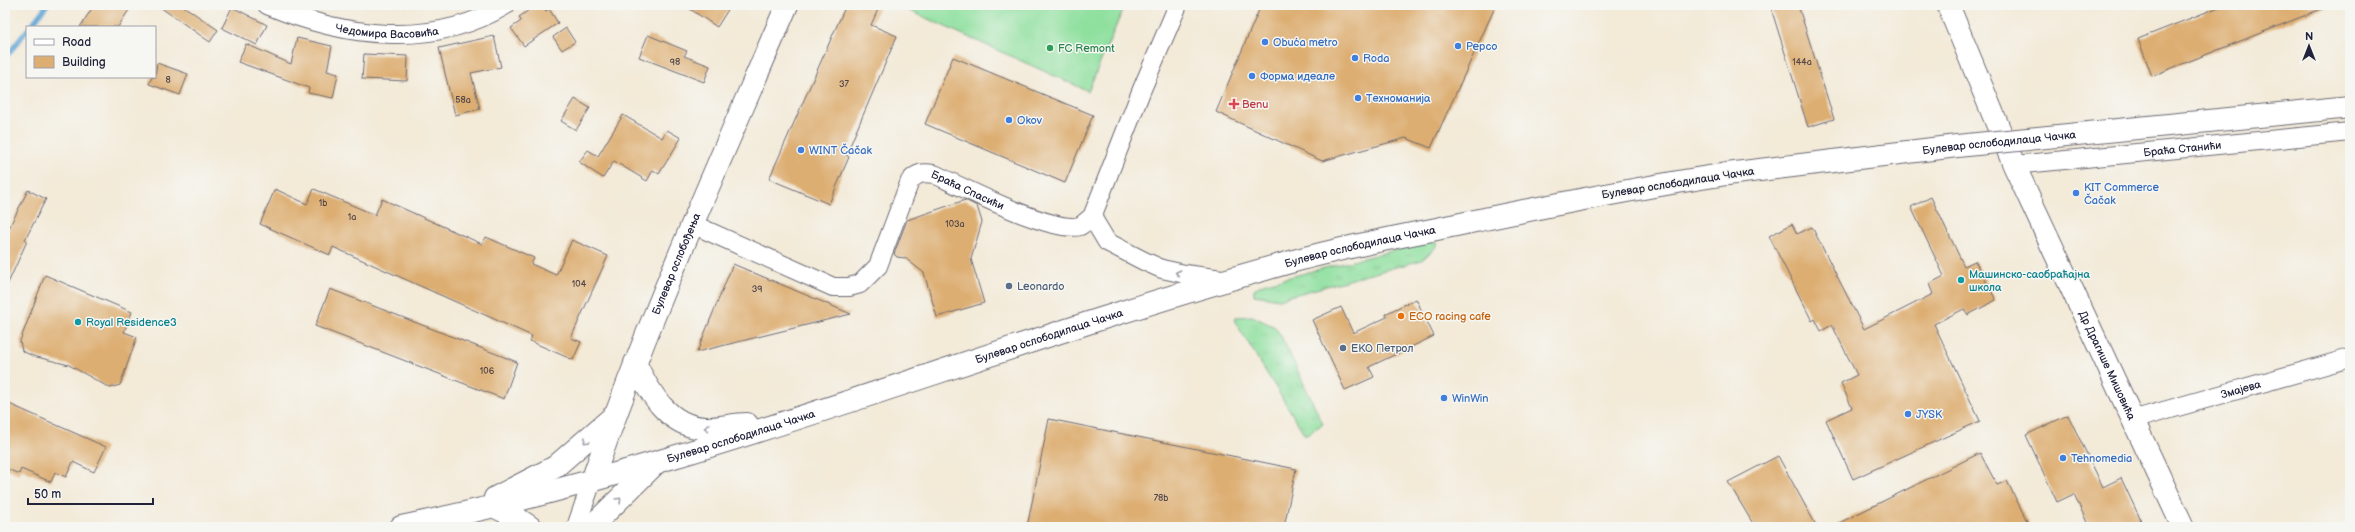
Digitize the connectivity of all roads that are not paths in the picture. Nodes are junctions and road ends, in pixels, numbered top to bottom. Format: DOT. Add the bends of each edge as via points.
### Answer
graph roads {
  1 [pos="267,5"];
  2 [pos="506,5"];
  3 [pos="787,5"];
  4 [pos="1178,5"];
  5 [pos="1948,5"];
  6 [pos="2350,107"];
  7 [pos="2350,132"];
  8 [pos="2014,164"];
  9 [pos="1092,217"];
  10 [pos="692,224"];
  11 [pos="1231,280"];
  12 [pos="2350,358"];
  13 [pos="635,363"];
  14 [pos="615,415"];
  15 [pos="2132,420"];
  16 [pos="774,426"];
  17 [pos="654,464"];
  18 [pos="592,481"];
  19 [pos="485,509"];
  20 [pos="401,527"];
  21 [pos="530,527"];
  22 [pos="576,527"];
  23 [pos="591,527"];
  24 [pos="2183,527"];
  1 -- 2 [label="street, Чедомира Васовића" via="302,19 346,30 383,35 429,31 460,24"];
  3 -- 10 [label="main road, Булевар ослобођења"];
  4 -- 9 [label="street"];
  5 -- 8 [label="main road, Др Драгише Мишовића"];
  6 -- 11 [label="main road, Булевар ослободилаца Чачка, bridge" via="1950,146 1727,174 1553,204 1325,253"];
  7 -- 8 [label="street, Браћа Станићи"];
  8 -- 15 [label="main road, Др Драгише Мишовића"];
  9 -- 10 [label="street, Браћа Спасићи" via="1080,226 1066,227 1045,222 924,172 915,175 910,181 878,266 860,284 849,287 833,287"];
  11 -- 9 [label="street, one-way" via="1185,274 1144,262 1107,242"];
  10 -- 13 [label="main road, Булевар ослобођења"];
  11 -- 16 [label="main road, Булевар ослободилаца Чачка" via="1104,318"];
  12 -- 15 [label="street, Змајева"];
  13 -- 14 [label="main road, Булевар ослобођења"];
  16 -- 13 [label="main road, one-way" via="754,424 702,428 688,425 675,418 657,402"];
  14 -- 18 [label="main road, Булевар ослобођења"];
  14 -- 19 [label="main road, one-way" via="555,467 504,493"];
  15 -- 24 [label="main road, Др Драгише Мишовића"];
  16 -- 17 [label="main road, Булевар ослободилаца Чачка"];
  17 -- 18 [label="main road, Булевар ослободилаца Чачка"];
  23 -- 17 [label="main road, one-way"];
  18 -- 19 [label="main road, Булевар ослободилаца Чачка"];
  18 -- 22 [label="street, Булевар ослобођења"];
  19 -- 20 [label="main road, Булевар ослободилаца Чачка"];
  19 -- 21 [label="main road" via="512,515"];
}
